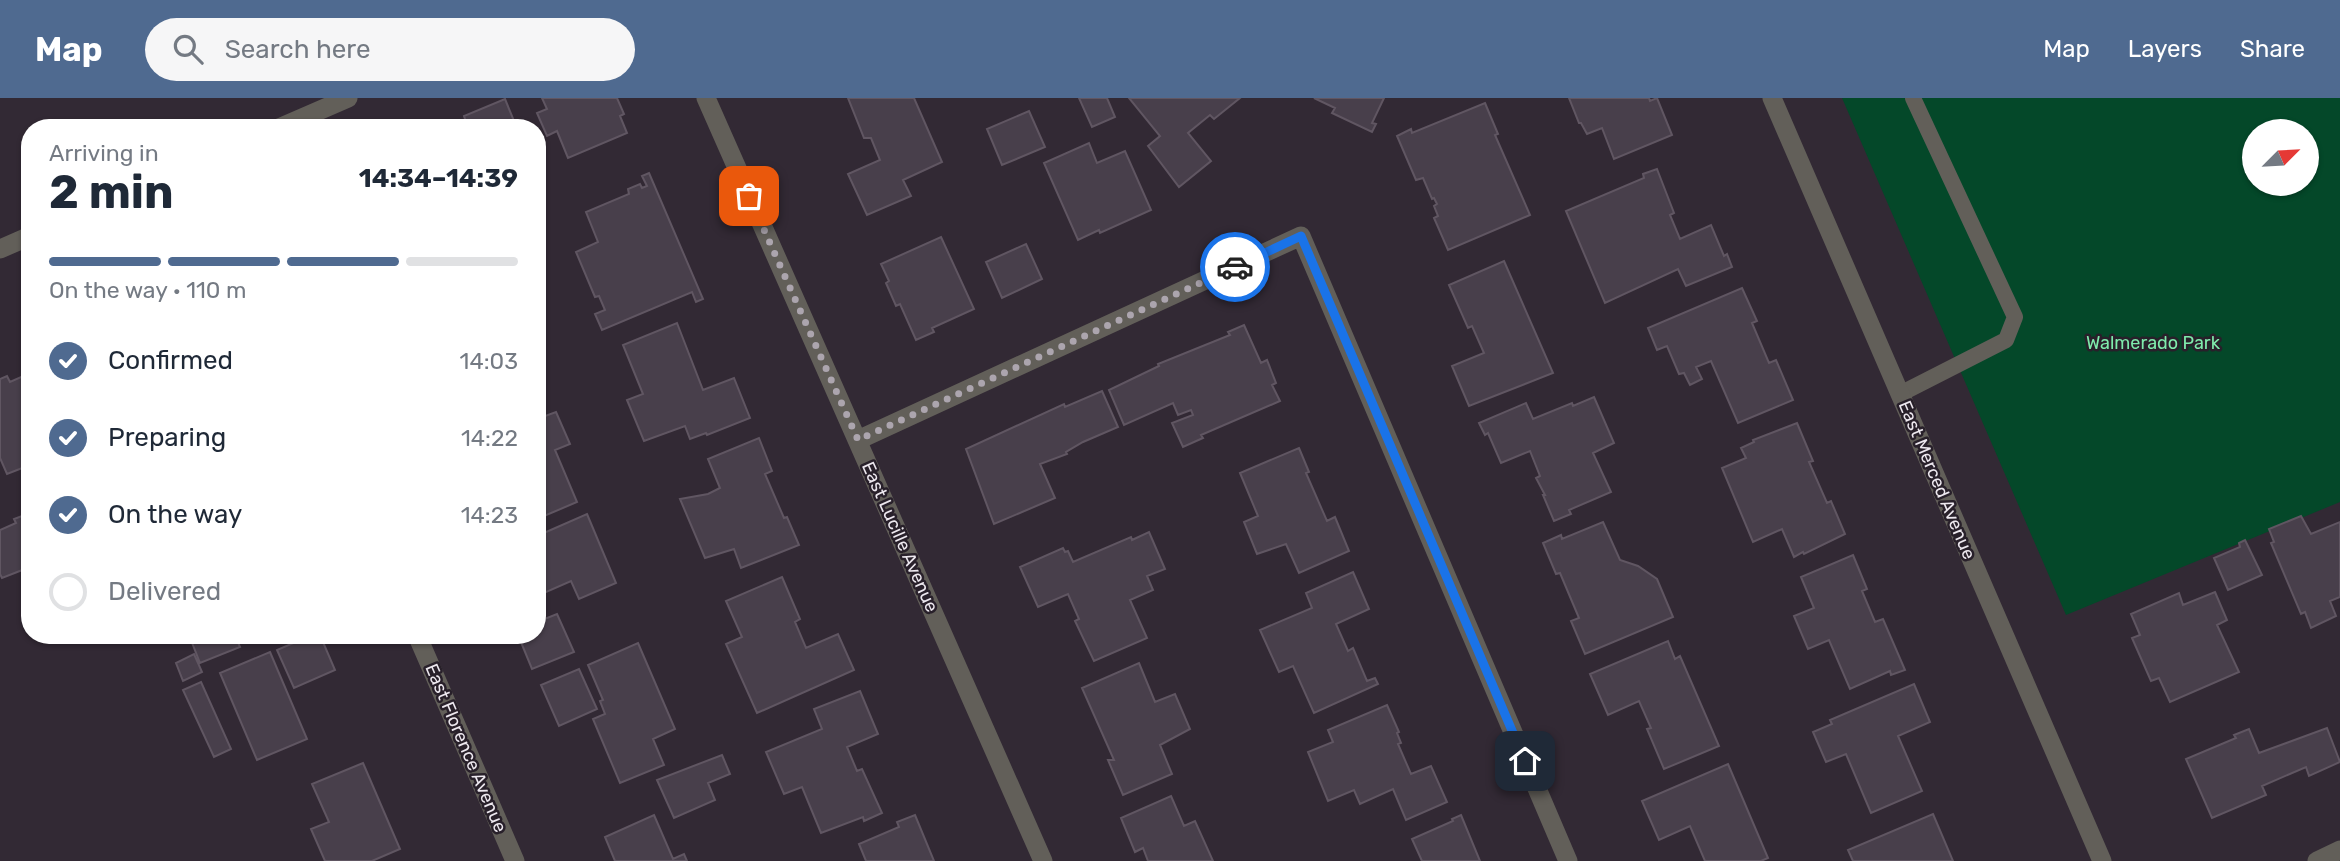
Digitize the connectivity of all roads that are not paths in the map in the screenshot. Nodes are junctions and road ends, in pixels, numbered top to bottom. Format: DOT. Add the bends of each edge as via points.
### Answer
graph roads {
  1 [pos="348,98"];
  2 [pos="706,98"];
  3 [pos="1772,98"];
  4 [pos="1913,98"];
  5 [pos="299,119"];
  6 [pos="21,240"];
  7 [pos="0,249"];
  8 [pos="1900,394"];
  9 [pos="858,440"];
  10 [pos="421,644"];
  11 [pos="2340,850"];
  12 [pos="515,861"];
  13 [pos="1043,861"];
  14 [pos="1568,861"];
  15 [pos="2102,861"];
  16 [pos="2317,861"];
  1 -- 5 [label="street"];
  2 -- 9 [label="street, East Lucille Avenue"];
  3 -- 8 [label="street, East Merced Avenue"];
  4 -- 8 [label="lane" via="2015,317 2006,340"];
  6 -- 7 [label="street"];
  8 -- 15 [label="street, East Merced Avenue"];
  9 -- 13 [label="street, East Lucille Avenue"];
  9 -- 14 [label="street" via="1301,236"];
  10 -- 12 [label="street, East Florence Avenue"];
  11 -- 16 [label="street"];
}
